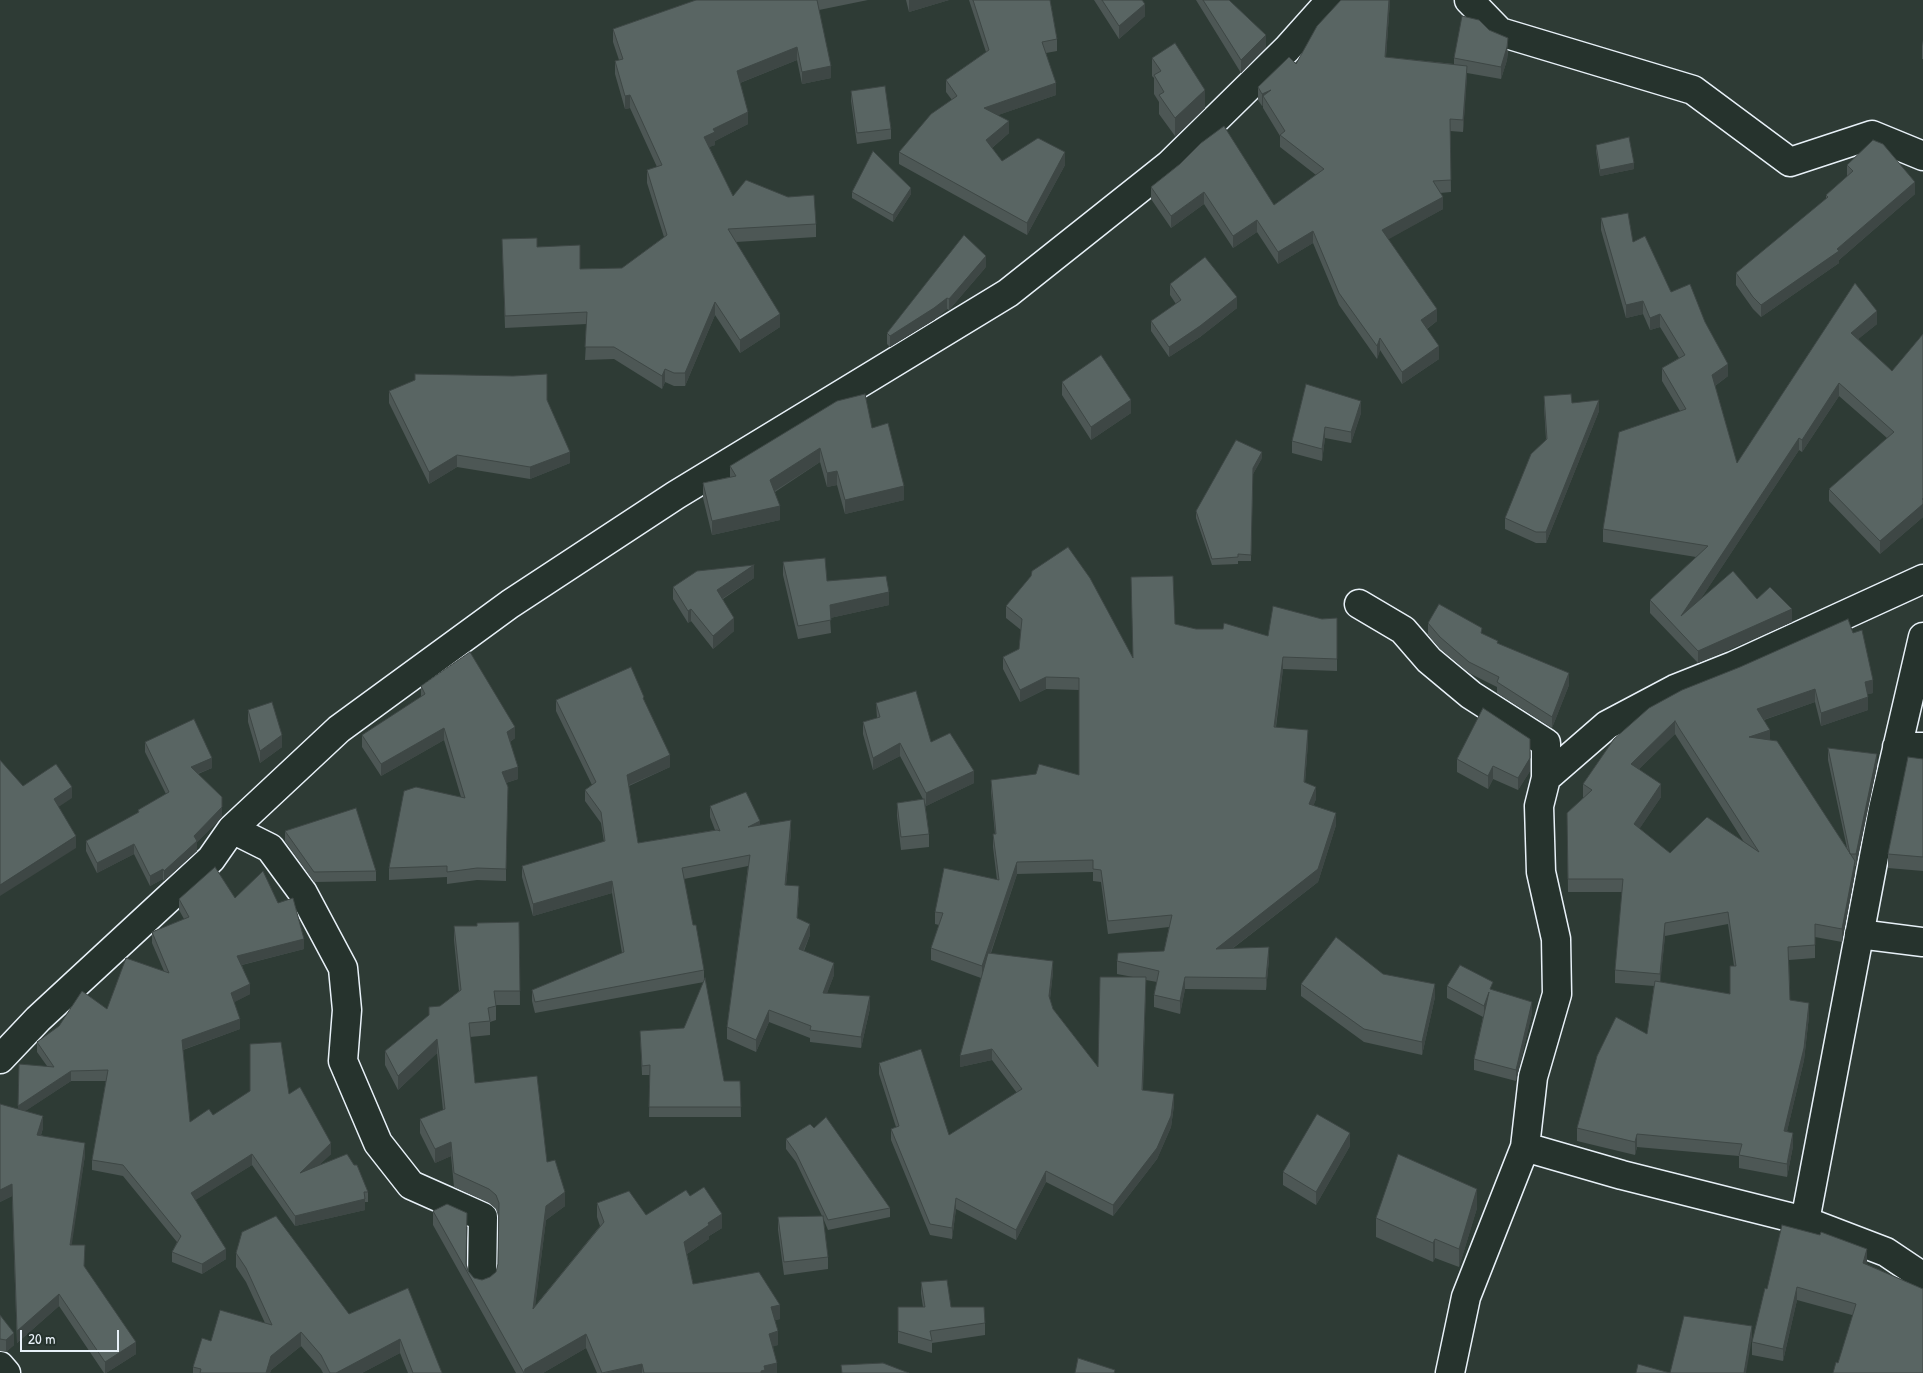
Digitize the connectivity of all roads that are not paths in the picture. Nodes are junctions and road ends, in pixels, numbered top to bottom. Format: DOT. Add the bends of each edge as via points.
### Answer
graph roads {
  1 [pos="1331,0"];
  2 [pos="1469,0"];
  3 [pos="1923,156"];
  4 [pos="1923,579"];
  5 [pos="1359,604"];
  6 [pos="1923,637"];
  7 [pos="1910,747"];
  8 [pos="1546,778"];
  9 [pos="232,829"];
  10 [pos="1859,934"];
  11 [pos="1923,942"];
  12 [pos="0,1059"];
  13 [pos="1525,1147"];
  14 [pos="1805,1220"];
  15 [pos="482,1278"];
  16 [pos="1923,1278"];
  17 [pos="0,1366"];
  18 [pos="6,1373"];
  19 [pos="1450,1373"];
  1 -- 9 [label="street" via="1287,49 1170,165 1008,294 676,495 510,604 339,730"];
  2 -- 3 [label="street" via="1500,32 1693,90 1790,162 1872,135"];
  4 -- 8 [label="street" via="1675,689 1607,725"];
  5 -- 8 [label="street" via="1404,630 1429,660 1471,695 1546,743"];
  6 -- 7 [label="street"];
  7 -- 10 [label="street" via="1883,810"];
  8 -- 13 [label="street" via="1539,806 1541,872 1556,939 1557,994 1533,1077"];
  9 -- 12 [label="street" via="211,859 38,1019"];
  9 -- 15 [label="street" via="270,848 303,893 343,968 348,1010 343,1061 378,1144 411,1185 483,1217"];
  10 -- 11 [label="street"];
  10 -- 14 [label="street"];
  13 -- 14 [label="street" via="1622,1175"];
  13 -- 19 [label="street" via="1466,1297"];
  14 -- 16 [label="street" via="1886,1252"];
  17 -- 18 [label="street"];
}
